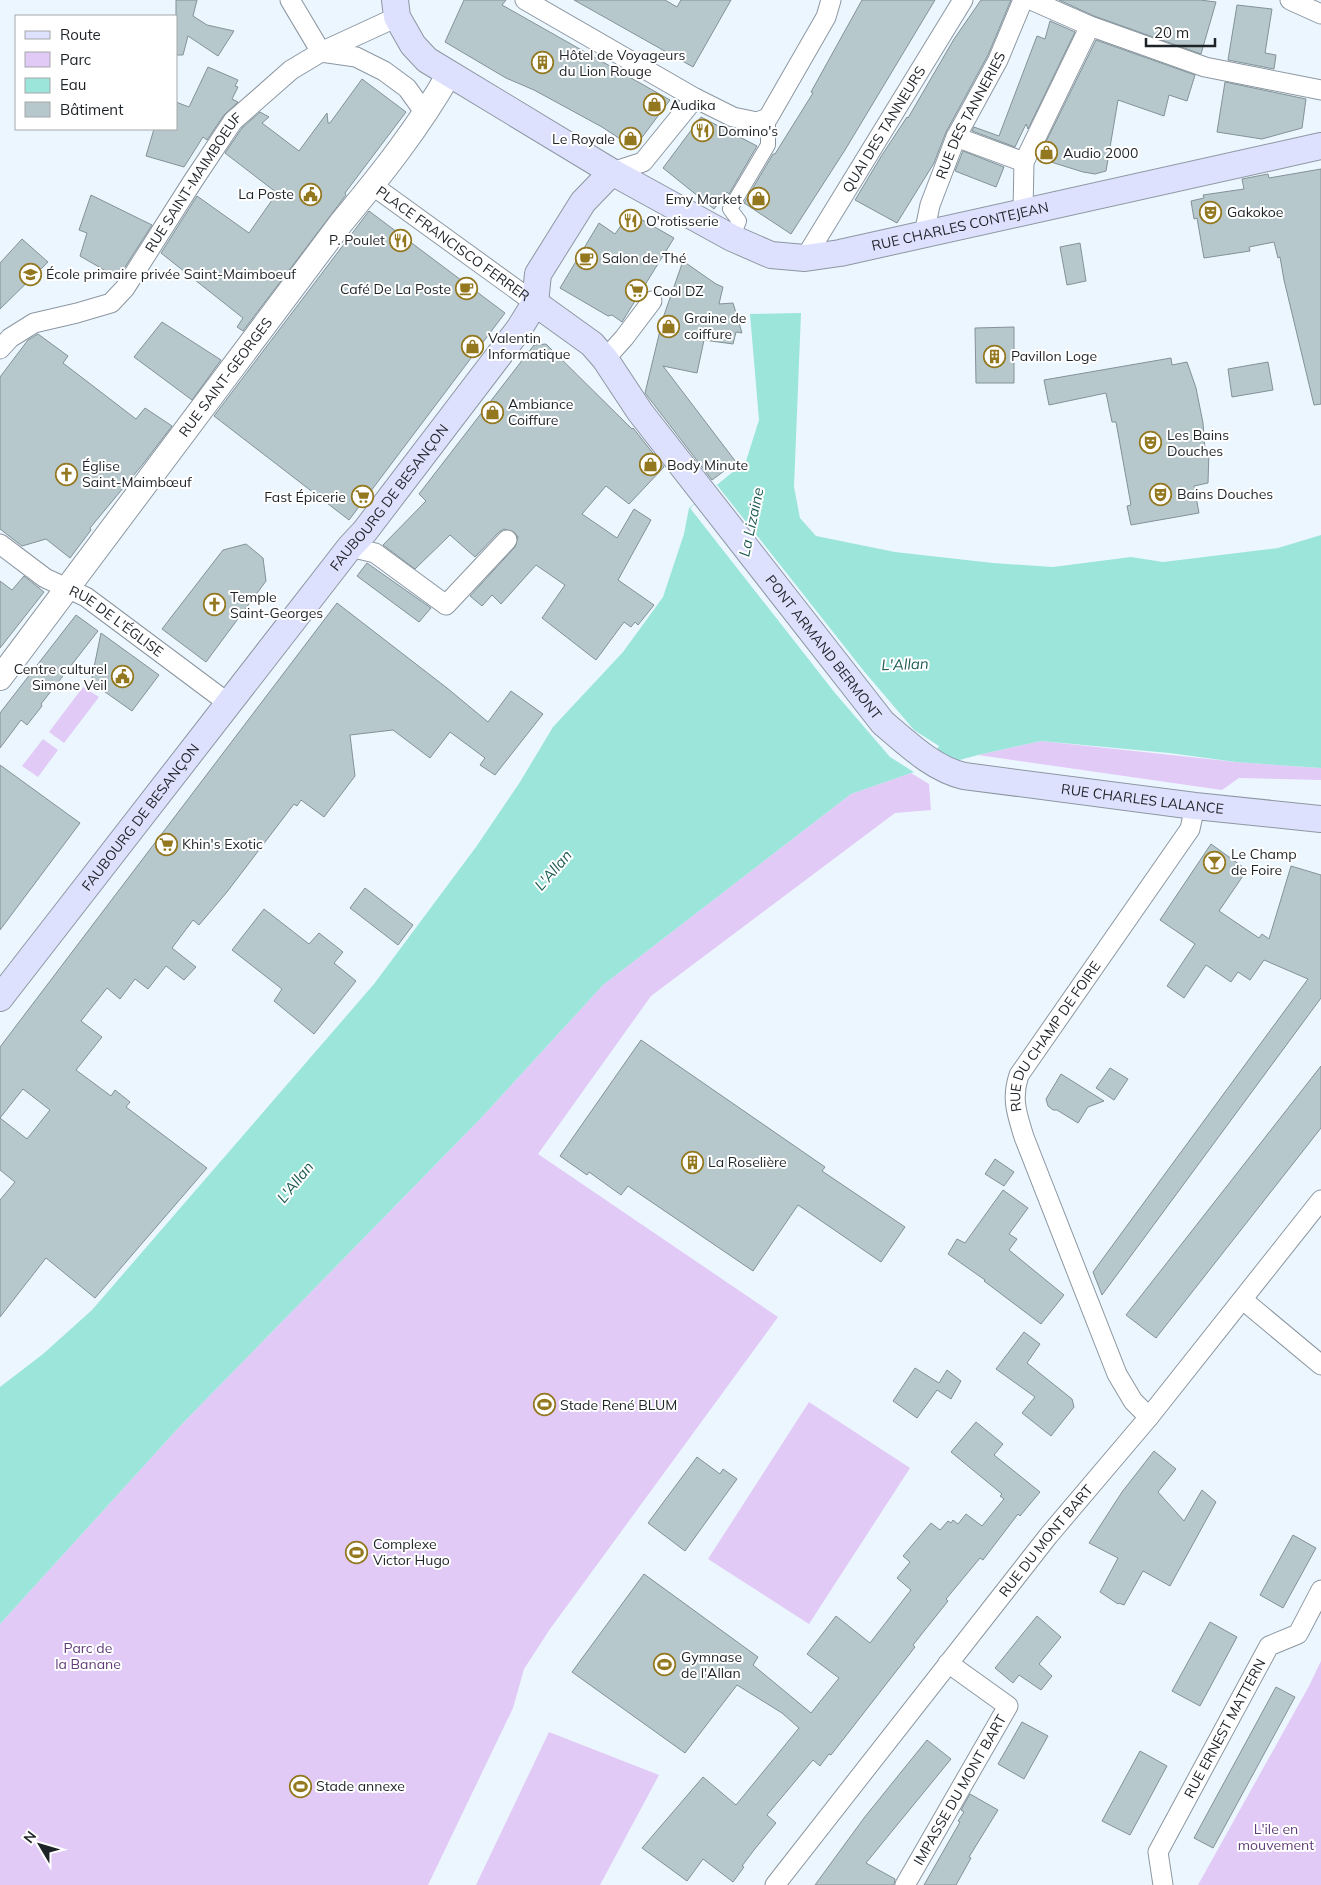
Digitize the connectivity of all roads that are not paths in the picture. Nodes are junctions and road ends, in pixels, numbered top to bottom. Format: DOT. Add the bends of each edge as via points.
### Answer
graph roads {
  1 [pos="290,0"];
  2 [pos="525,0"];
  3 [pos="831,0"];
  4 [pos="963,0"];
  5 [pos="1023,0"];
  6 [pos="1031,0"];
  7 [pos="1290,0"];
  8 [pos="396,8"];
  9 [pos="1321,14"];
  10 [pos="1090,26"];
  11 [pos="321,52"];
  12 [pos="449,74"];
  13 [pos="1321,90"];
  14 [pos="695,98"];
  15 [pos="425,113"];
  16 [pos="768,118"];
  17 [pos="956,137"];
  18 [pos="1321,146"];
  19 [pos="1024,162"];
  20 [pos="612,172"];
  21 [pos="372,185"];
  22 [pos="1023,211"];
  23 [pos="924,234"];
  24 [pos="732,238"];
  25 [pos="805,258"];
  26 [pos="652,301"];
  27 [pos="535,303"];
  28 [pos="0,349"];
  29 [pos="605,359"];
  30 [pos="507,540"];
  31 [pos="0,544"];
  32 [pos="350,548"];
  33 [pos="68,588"];
  34 [pos="0,678"];
  35 [pos="228,703"];
  36 [pos="964,776"];
  37 [pos="1195,806"];
  38 [pos="1321,819"];
  39 [pos="0,998"];
  40 [pos="1321,1200"];
  41 [pos="1242,1300"];
  42 [pos="1321,1364"];
  43 [pos="1149,1417"];
  44 [pos="1321,1590"];
  45 [pos="948,1663"];
  46 [pos="774,1885"];
  47 [pos="905,1885"];
  48 [pos="1163,1885"];
  1 -- 11 [label="street"];
  2 -- 14 [label="street"];
  3 -- 16 [label="street" via="826,17"];
  4 -- 25 [label="street, QUAI DES TANNEURS"];
  5 -- 17 [label="street, RUE DES TANNERIES" via="998,60"];
  6 -- 10 [label="street"];
  7 -- 9 [label="street"];
  8 -- 11 [label="street, RUE SAINT-MAIMBOEUF"];
  8 -- 12 [label="main road, RUE CHARLES CONTEJEAN" via="413,45 427,60"];
  10 -- 13 [label="street" via="1205,67"];
  10 -- 19 [label="street"];
  11 -- 15 [label="street" via="356,57 384,71 407,88"];
  11 -- 28 [label="street, RUE SAINT-MAIMBOEUF" via="291,70 233,121 125,288 111,303 34,323 10,338"];
  12 -- 15 [label="street, RUE SAINT-GEORGES"];
  12 -- 20 [label="main road, RUE CHARLES CONTEJEAN"];
  14 -- 16 [label="street" via="733,118 757,122"];
  14 -- 20 [label="street, FAUBOURG DE BESANÇON" via="643,162"];
  15 -- 21 [label="street, RUE SAINT-GEORGES"];
  16 -- 24 [label="street" via="768,145 730,209 739,221"];
  17 -- 19 [label="street"];
  17 -- 23 [label="street, RUE DES TANNERIES" via="930,205"];
  18 -- 22 [label="main road, RUE CHARLES CONTEJEAN"];
  19 -- 22 [label="street"];
  20 -- 24 [label="main road, RUE CHARLES CONTEJEAN"];
  20 -- 27 [label="main road, FAUBOURG DE BESANÇON" via="583,202 538,274"];
  21 -- 27 [label="street, PLACE FRANCISCO FERRER"];
  21 -- 33 [label="street, RUE SAINT-GEORGES"];
  22 -- 23 [label="main road, RUE CHARLES CONTEJEAN"];
  23 -- 25 [label="main road, RUE CHARLES CONTEJEAN"];
  24 -- 25 [label="main road, RUE CHARLES CONTEJEAN" via="771,254"];
  26 -- 29 [label="street"];
  27 -- 29 [label="main road" via="592,344"];
  27 -- 32 [label="main road, FAUBOURG DE BESANÇON" via="519,329"];
  29 -- 36 [label="main road, PONT ARMAND BERMONT" via="640,412 883,723 924,757"];
  30 -- 32 [label="street" via="446,605 375,553"];
  31 -- 33 [label="street, RUE DE L'ÉGLISE" via="45,578"];
  32 -- 35 [label="main road, FAUBOURG DE BESANÇON"];
  33 -- 34 [label="street, RUE SAINT-GEORGES"];
  33 -- 35 [label="street, RUE DE L'ÉGLISE" via="86,596"];
  35 -- 39 [label="main road, FAUBOURG DE BESANÇON"];
  36 -- 37 [label="main road, RUE CHARLES LALANCE"];
  37 -- 38 [label="main road, RUE CHARLES LALANCE"];
  37 -- 43 [label="street, RUE DU CHAMP DE FOIRE" via="1190,829 1019,1075 1014,1101 1024,1138 1117,1374 1133,1400"];
  40 -- 41 [label="street, RUE DU MONT BART"];
  41 -- 42 [label="street"];
  41 -- 43 [label="street, RUE DU MONT BART"];
  43 -- 45 [label="street, RUE DU MONT BART" via="1049,1535"];
  44 -- 48 [label="street, RUE ERNEST MATTERN" via="1298,1634 1269,1646 1158,1852"];
  45 -- 46 [label="street, RUE DU MONT BART"];
  45 -- 47 [label="street, IMPASSE DU MONT BART" via="1008,1706"];
}
